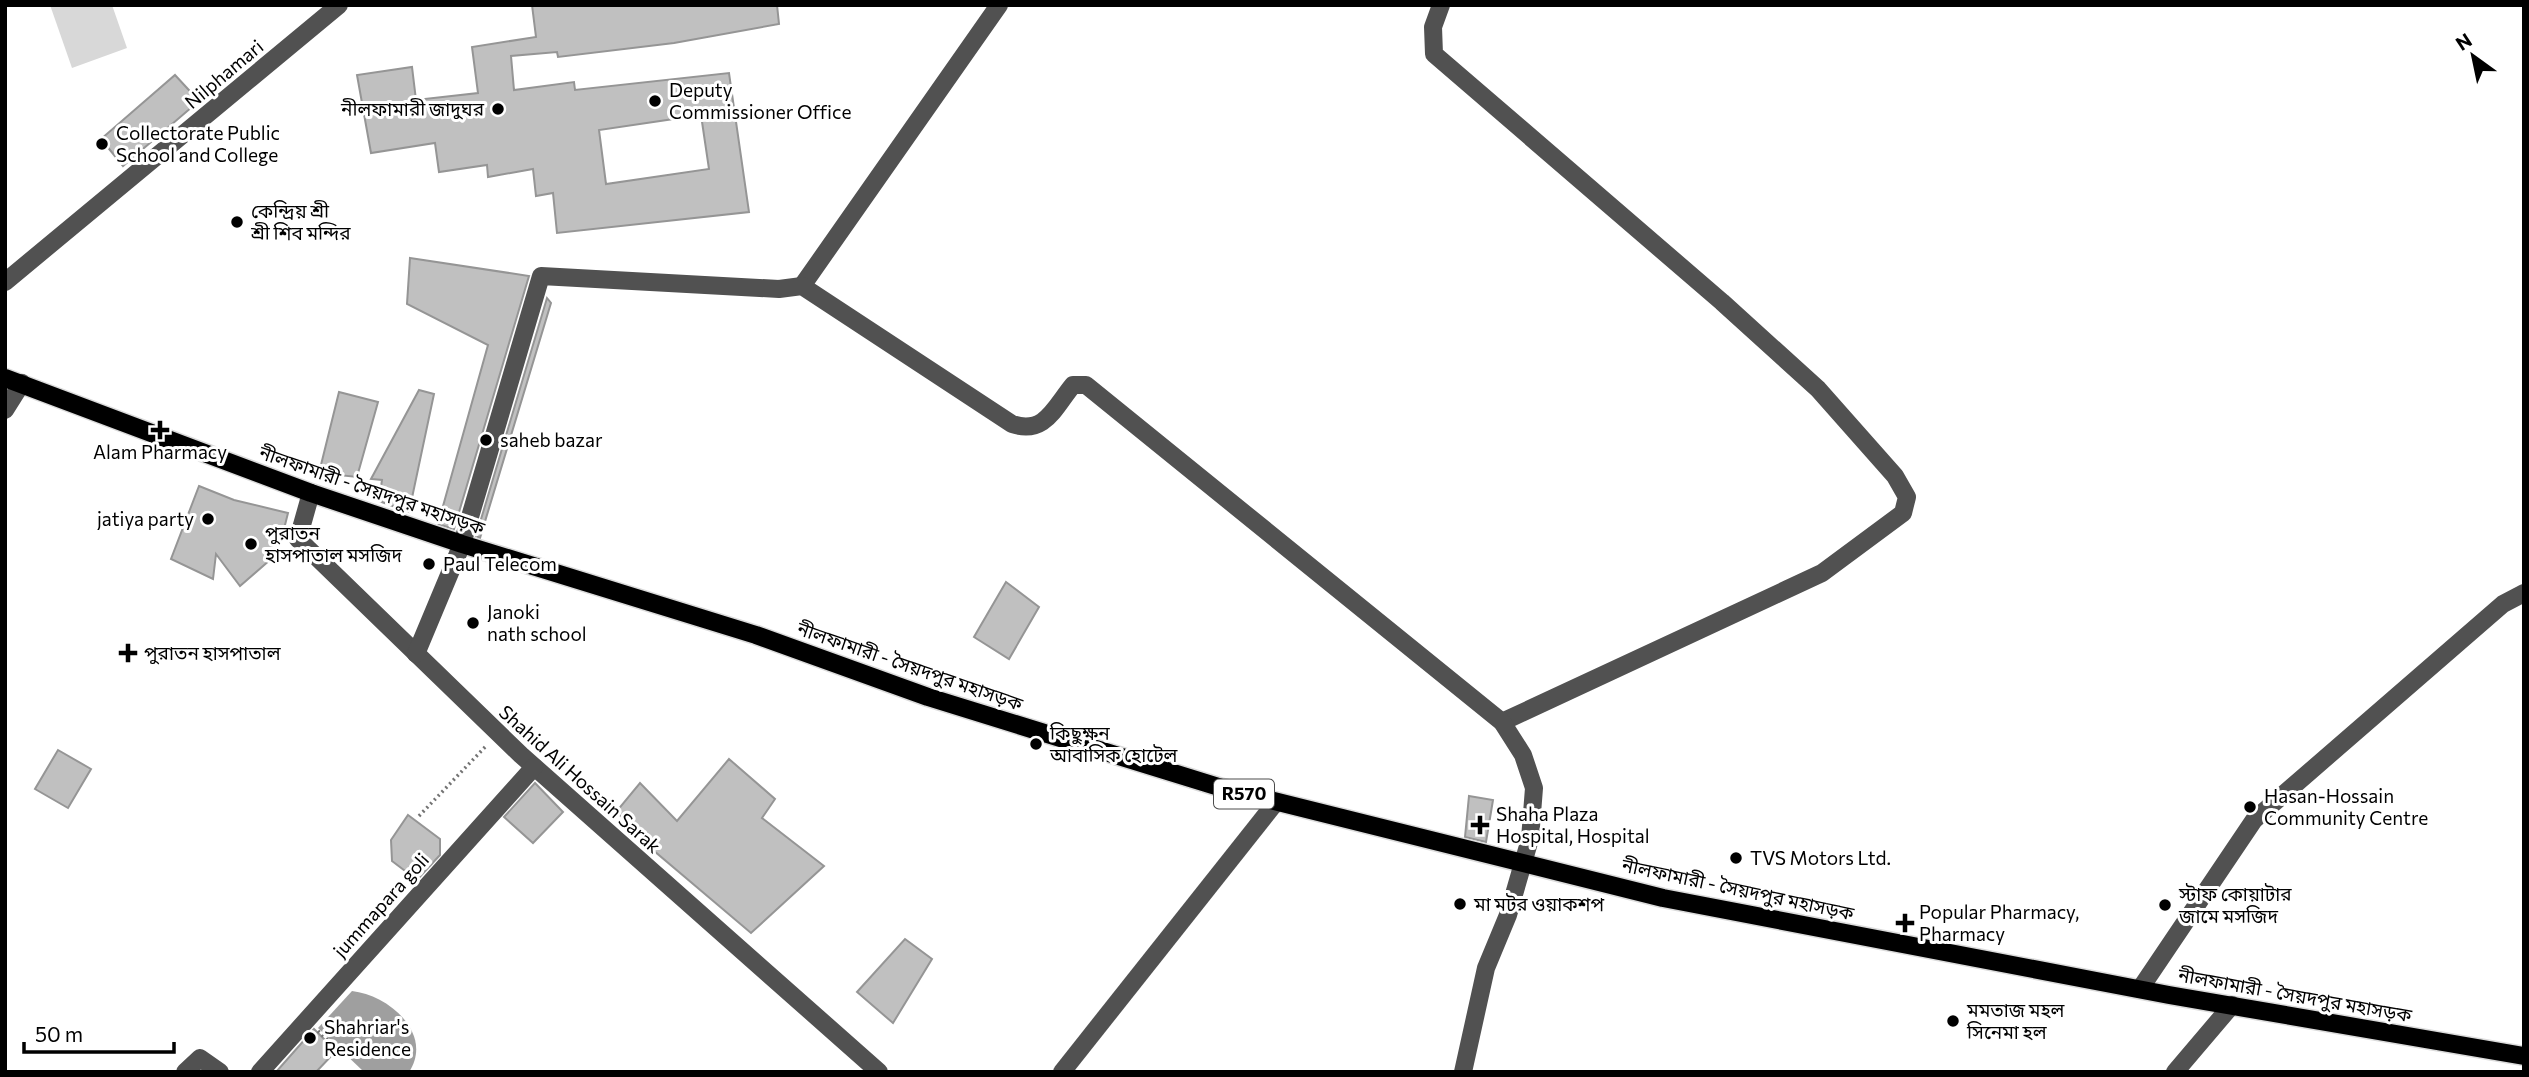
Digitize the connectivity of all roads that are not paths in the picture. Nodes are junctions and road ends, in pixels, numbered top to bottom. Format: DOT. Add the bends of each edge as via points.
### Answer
graph roads {
  1 [pos="339,5"];
  2 [pos="999,5"];
  3 [pos="1441,5"];
  4 [pos="5,282"];
  5 [pos="802,286"];
  6 [pos="14,380"];
  7 [pos="5,410"];
  8 [pos="311,493"];
  9 [pos="462,544"];
  10 [pos="2524,593"];
  11 [pos="416,654"];
  12 [pos="1502,722"];
  13 [pos="534,767"];
  14 [pos="1276,802"];
  15 [pos="1524,863"];
  16 [pos="2140,989"];
  17 [pos="2232,1005"];
  18 [pos="2524,1056"];
  19 [pos="185,1072"];
  20 [pos="220,1072"];
  21 [pos="260,1072"];
  22 [pos="879,1072"];
  23 [pos="1062,1072"];
  24 [pos="1463,1072"];
  25 [pos="2175,1072"];
  1 -- 4 [label="street, Nilphamari"];
  2 -- 5 [label="street"];
  3 -- 12 [label="street" via="1433,27 1434,54 1818,389 1895,476 1907,497 1902,513 1822,573"];
  5 -- 9 [label="street" via="779,289 541,276"];
  5 -- 12 [label="street" via="1027,429 1039,426 1073,385 1086,385"];
  6 -- 7 [label="street"];
  6 -- 8 [label="main road, নীলফামারী - সৈয়দপুর মহাসড়ক / R570"];
  8 -- 9 [label="main road, নীলফামারী - সৈয়দপুর মহাসড়ক / R570"];
  8 -- 11 [label="street, Shahid Ali Hossain Sarak" via="298,539"];
  9 -- 11 [label="street"];
  9 -- 14 [label="main road, নীলফামারী - সৈয়দপুর মহাসড়ক / R570" via="756,635 928,697"];
  10 -- 16 [label="street" via="2503,604 2254,820"];
  11 -- 13 [label="street, Shahid Ali Hossain Sarak"];
  12 -- 15 [label="street" via="1523,755 1534,788"];
  13 -- 21 [label="street, jummapara goli"];
  13 -- 22 [label="street, Shahid Ali Hossain Sarak"];
  14 -- 15 [label="main road, নীলফামারী - সৈয়দপুর মহাসড়ক / R570"];
  14 -- 23 [label="street"];
  15 -- 16 [label="main road, নীলফামারী - সৈয়দপুর মহাসড়ক / R570" via="1664,898"];
  15 -- 24 [label="street" via="1486,968"];
  16 -- 17 [label="main road, নীলফামারী - সৈয়দপুর মহাসড়ক / R570"];
  17 -- 18 [label="main road, নীলফামারী - সৈয়দপুর মহাসড়ক / R570"];
  17 -- 25 [label="street"];
  19 -- 20 [label="street" via="200,1058"];
}
